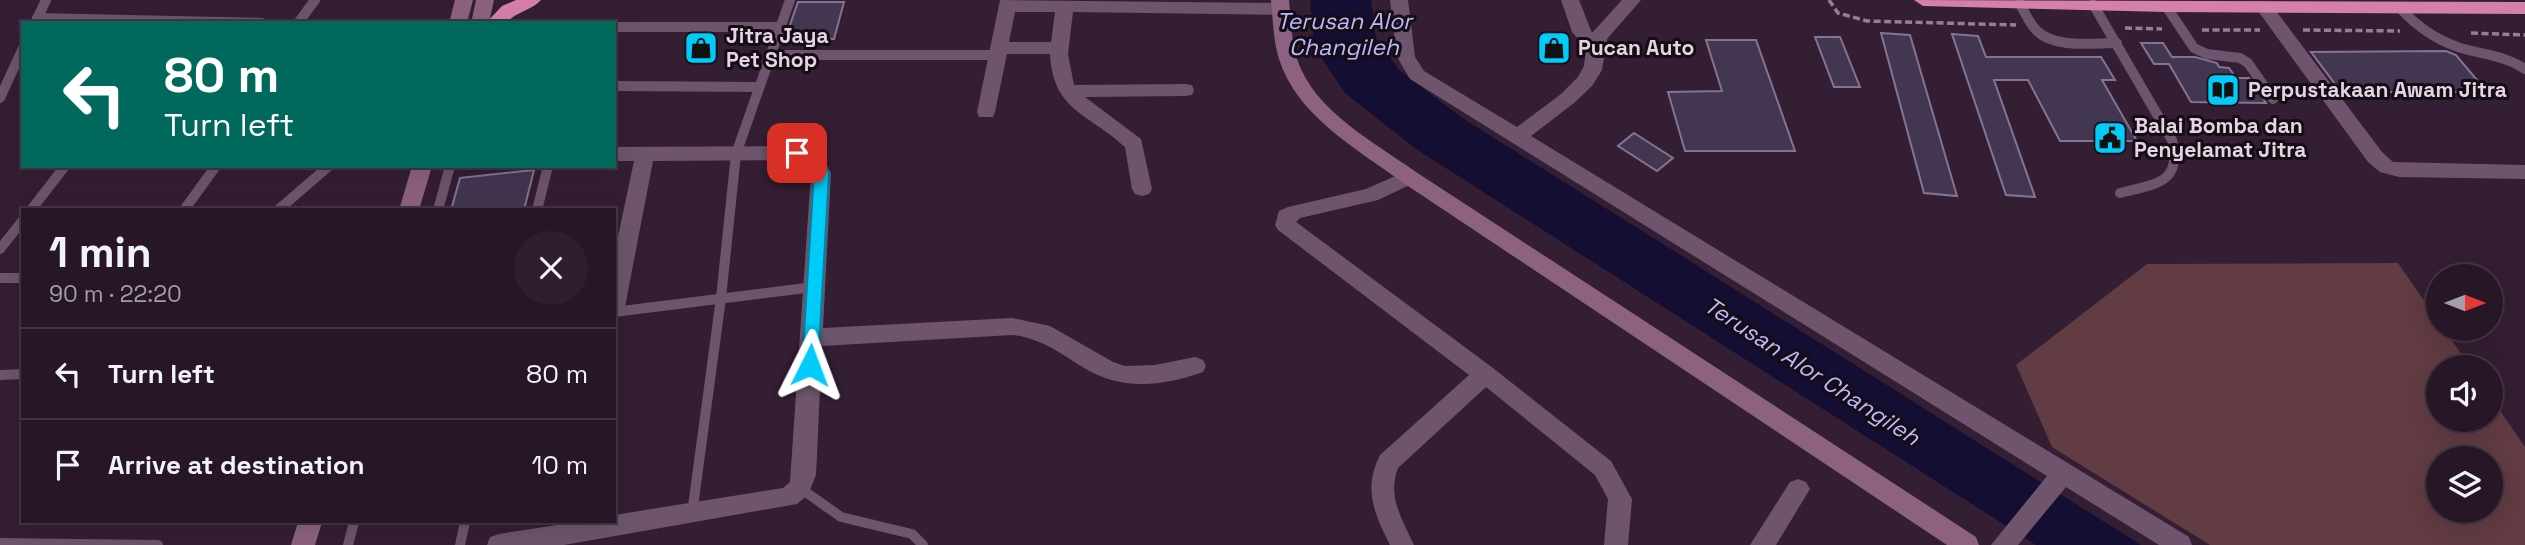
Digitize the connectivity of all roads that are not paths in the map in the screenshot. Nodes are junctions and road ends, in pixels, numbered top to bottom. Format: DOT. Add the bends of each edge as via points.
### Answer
graph roads {
  1 [pos="46,0"];
  2 [pos="315,0"];
  3 [pos="464,0"];
  4 [pos="485,0"];
  5 [pos="532,0"];
  6 [pos="790,0"];
  7 [pos="1399,0"];
  8 [pos="1570,0"];
  9 [pos="1632,0"];
  10 [pos="1923,0"];
  11 [pos="2019,1"];
  12 [pos="1008,3"];
  13 [pos="1066,4"];
  14 [pos="1281,4"];
  15 [pos="2093,4"];
  16 [pos="2166,6"];
  17 [pos="2264,6"];
  18 [pos="2399,7"];
  19 [pos="2525,8"];
  20 [pos="36,21"];
  21 [pos="299,21"];
  22 [pos="459,21"];
  23 [pos="480,21"];
  24 [pos="497,21"];
  25 [pos="616,27"];
  26 [pos="780,27"];
  27 [pos="2117,43"];
  28 [pos="1595,47"];
  29 [pos="1061,48"];
  30 [pos="998,51"];
  31 [pos="21,52"];
  32 [pos="770,55"];
  33 [pos="2525,69"];
  34 [pos="616,86"];
  35 [pos="759,87"];
  36 [pos="1185,90"];
  37 [pos="1067,91"];
  38 [pos="0,98"];
  39 [pos="2273,99"];
  40 [pos="986,112"];
  41 [pos="1517,137"];
  42 [pos="616,154"];
  43 [pos="645,154"];
  44 [pos="736,154"];
  45 [pos="63,168"];
  46 [pos="215,168"];
  47 [pos="327,168"];
  48 [pos="421,168"];
  49 [pos="449,168"];
  50 [pos="548,168"];
  51 [pos="2525,172"];
  52 [pos="1409,177"];
  53 [pos="1142,190"];
  54 [pos="2120,193"];
  55 [pos="33,208"];
  56 [pos="185,208"];
  57 [pos="280,208"];
  58 [pos="409,208"];
  59 [pos="439,208"];
  60 [pos="538,208"];
  61 [pos="21,223"];
  62 [pos="0,249"];
  63 [pos="0,278"];
  64 [pos="21,278"];
  65 [pos="814,287"];
  66 [pos="721,298"];
  67 [pos="616,299"];
  68 [pos="616,309"];
  69 [pos="812,338"];
  70 [pos="1195,366"];
  71 [pos="21,374"];
  72 [pos="1485,374"];
  73 [pos="0,375"];
  74 [pos="2059,480"];
  75 [pos="800,488"];
  76 [pos="1798,489"];
  77 [pos="692,514"];
  78 [pos="310,523"];
  79 [pos="354,523"];
  80 [pos="466,523"];
  81 [pos="612,523"];
  82 [pos="616,523"];
  83 [pos="576,527"];
  84 [pos="544,542"];
  85 [pos="0,543"];
  86 [pos="2004,543"];
  87 [pos="158,545"];
  88 [pos="303,545"];
  89 [pos="348,545"];
  90 [pos="460,545"];
  91 [pos="499,545"];
  92 [pos="923,545"];
  93 [pos="1402,545"];
  94 [pos="1616,545"];
  95 [pos="1762,545"];
  96 [pos="1967,545"];
  97 [pos="2180,545"];
  1 -- 20 [label="lane"];
  2 -- 21 [label="lane"];
  3 -- 22 [label="street"];
  4 -- 23 [label="street"];
  5 -- 24 [label="highway" via="508,10"];
  6 -- 26 [label="lane"];
  7 -- 41 [label="street" via="1406,57 1417,75"];
  8 -- 28 [label="street" via="1581,32"];
  9 -- 28 [label="street" via="1604,29"];
  10 -- 11 [label="highway"];
  11 -- 15 [label="highway"];
  11 -- 27 [label="lane" via="2045,37"];
  12 -- 13 [label="street"];
  12 -- 30 [label="street"];
  13 -- 14 [label="street"];
  13 -- 29 [label="street"];
  14 -- 52 [label="street" via="1288,59 1311,99"];
  15 -- 16 [label="highway"];
  15 -- 27 [label="lane"];
  16 -- 17 [label="highway"];
  16 -- 39 [label="lane" via="2194,48 2248,63"];
  17 -- 18 [label="highway"];
  17 -- 51 [label="street" via="2387,167"];
  18 -- 19 [label="highway"];
  18 -- 33 [label="lane" via="2412,22 2440,40 2509,59"];
  25 -- 26 [label="lane"];
  26 -- 32 [label="lane"];
  27 -- 54 [label="lane" via="2177,153 2177,167 2169,177"];
  28 -- 41 [label="street" via="1591,73 1579,88"];
  29 -- 30 [label="street"];
  29 -- 37 [label="street"];
  30 -- 32 [label="lane"];
  30 -- 40 [label="street"];
  31 -- 38 [label="lane"];
  32 -- 35 [label="lane"];
  34 -- 35 [label="lane"];
  35 -- 44 [label="lane"];
  36 -- 37 [label="street"];
  37 -- 53 [label="street" via="1134,144"];
  41 -- 74 [label="street"];
  42 -- 43 [label="street"];
  43 -- 44 [label="street"];
  43 -- 67 [label="street"];
  44 -- 65 [label="street" via="797,153 818,162"];
  44 -- 66 [label="lane"];
  45 -- 55 [label="lane"];
  46 -- 56 [label="lane"];
  47 -- 57 [label="lane"];
  48 -- 58 [label="street"];
  49 -- 59 [label="lane"];
  50 -- 60 [label="lane"];
  52 -- 72 [label="street" via="1371,195 1295,212 1286,216 1285,225"];
  52 -- 96 [label="street"];
  61 -- 62 [label="lane"];
  63 -- 64 [label="lane"];
  65 -- 66 [label="lane"];
  65 -- 69 [label="street"];
  66 -- 68 [label="lane"];
  66 -- 77 [label="lane"];
  69 -- 70 [label="street" via="1007,326 1044,334 1116,373 1141,376"];
  69 -- 75 [label="street"];
  71 -- 73 [label="lane"];
  72 -- 93 [label="street" via="1388,462 1380,489"];
  72 -- 94 [label="street" via="1603,468 1617,487 1622,507"];
  74 -- 86 [label="street"];
  74 -- 97 [label="street"];
  75 -- 77 [label="street" via="789,497"];
  75 -- 92 [label="lane" via="841,517 912,534"];
  76 -- 95 [label="street"];
  77 -- 82 [label="street"];
  78 -- 88 [label="street"];
  79 -- 89 [label="lane"];
  80 -- 90 [label="lane"];
  81 -- 83 [label="street"];
  83 -- 84 [label="street"];
  84 -- 91 [label="street"];
  85 -- 87 [label="lane"];
}
